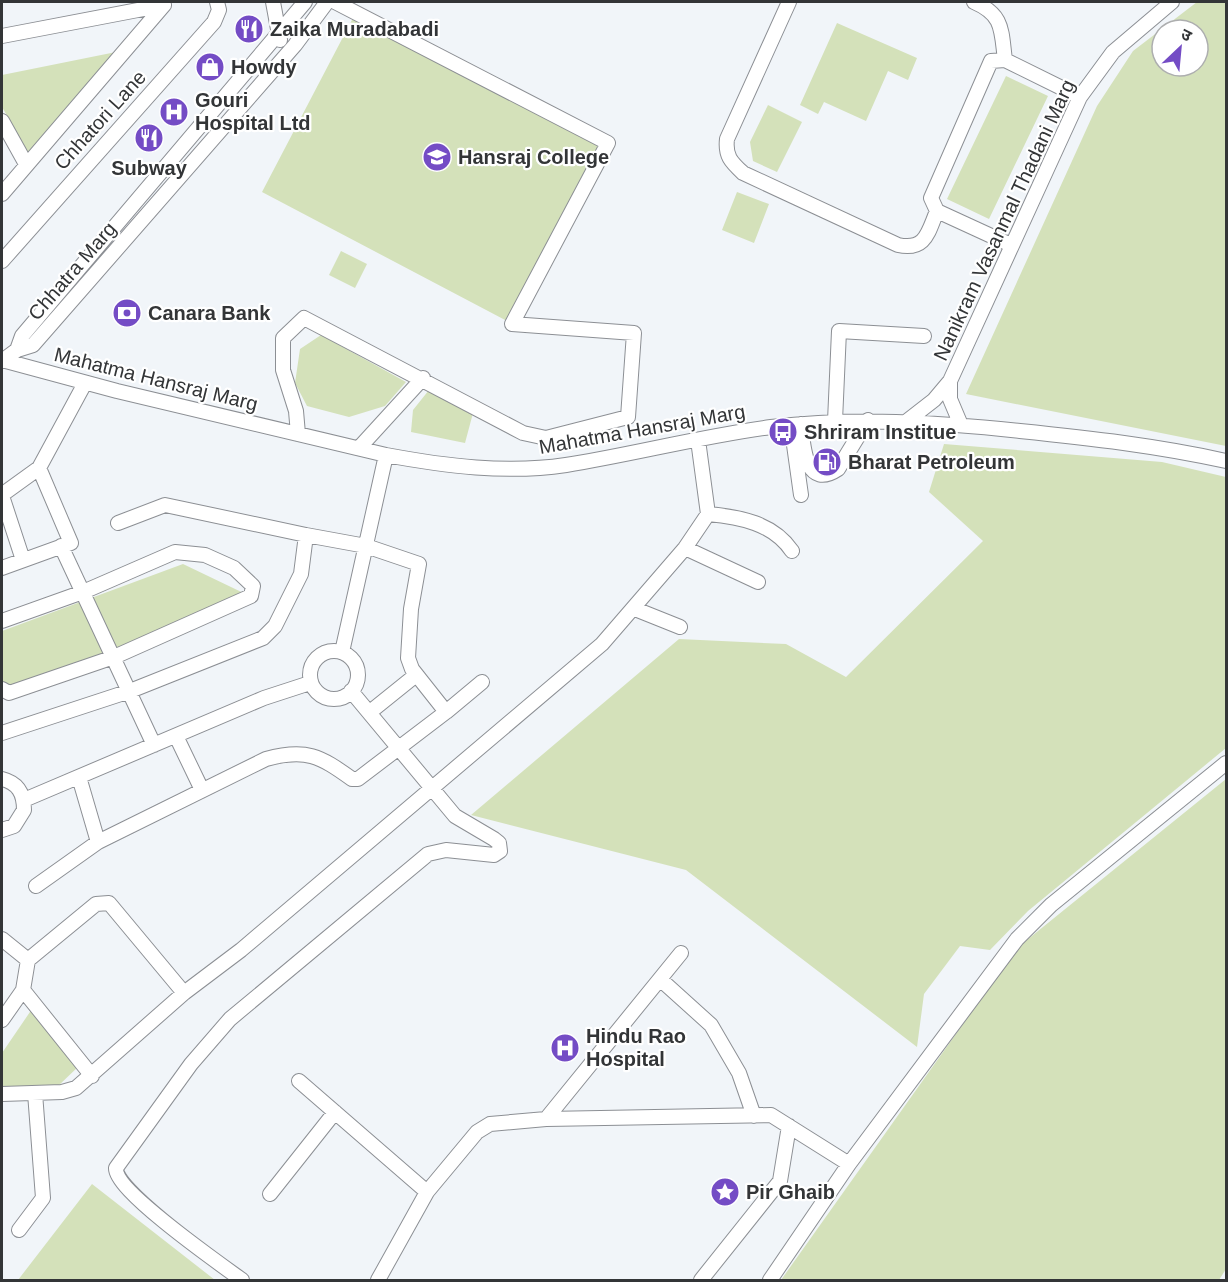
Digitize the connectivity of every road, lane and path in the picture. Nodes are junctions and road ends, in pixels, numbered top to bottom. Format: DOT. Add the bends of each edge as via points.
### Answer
graph roads {
  1 [pos="217,2"];
  2 [pos="273,2"];
  3 [pos="288,2"];
  4 [pos="305,2"];
  5 [pos="327,2"];
  6 [pos="335,2"];
  7 [pos="789,2"];
  8 [pos="974,2"];
  9 [pos="1172,2"];
  10 [pos="163,3"];
  11 [pos="291,19"];
  12 [pos="279,34"];
  13 [pos="2,36"];
  14 [pos="295,45"];
  15 [pos="285,56"];
  16 [pos="1005,60"];
  17 [pos="1080,97"];
  18 [pos="2,121"];
  19 [pos="26,164"];
  20 [pos="2,194"];
  21 [pos="937,210"];
  22 [pos="1011,245"];
  23 [pos="2,261"];
  24 [pos="924,336"];
  25 [pos="17,350"];
  26 [pos="2,360"];
  27 [pos="423,378"];
  28 [pos="950,381"];
  29 [pos="85,383"];
  30 [pos="868,420"];
  31 [pos="835,421"];
  32 [pos="907,421"];
  33 [pos="796,425"];
  34 [pos="961,425"];
  35 [pos="298,434"];
  36 [pos="698,440"];
  37 [pos="359,448"];
  38 [pos="386,455"];
  39 [pos="1227,461"];
  40 [pos="39,468"];
  41 [pos="2,495"];
  42 [pos="801,495"];
  43 [pos="708,514"];
  44 [pos="118,523"];
  45 [pos="306,535"];
  46 [pos="61,546"];
  47 [pos="366,546"];
  48 [pos="685,548"];
  49 [pos="792,551"];
  50 [pos="23,560"];
  51 [pos="2,568"];
  52 [pos="758,582"];
  53 [pos="83,592"];
  54 [pos="635,609"];
  55 [pos="2,621"];
  56 [pos="680,627"];
  57 [pos="342,652"];
  58 [pos="114,657"];
  59 [pos="416,675"];
  60 [pos="482,682"];
  61 [pos="310,683"];
  62 [pos="2,689"];
  63 [pos="130,691"];
  64 [pos="351,691"];
  65 [pos="370,712"];
  66 [pos="446,712"];
  67 [pos="2,733"];
  68 [pos="176,736"];
  69 [pos="154,745"];
  70 [pos="399,749"];
  71 [pos="1227,763"];
  72 [pos="79,777"];
  73 [pos="2,779"];
  74 [pos="430,788"];
  75 [pos="202,790"];
  76 [pos="24,800"];
  77 [pos="2,830"];
  78 [pos="98,842"];
  79 [pos="36,886"];
  80 [pos="2,939"];
  81 [pos="681,953"];
  82 [pos="28,960"];
  83 [pos="660,979"];
  84 [pos="23,990"];
  85 [pos="184,993"];
  86 [pos="2,1020"];
  87 [pos="92,1076"];
  88 [pos="299,1081"];
  89 [pos="35,1093"];
  90 [pos="2,1094"];
  91 [pos="334,1112"];
  92 [pos="754,1116"];
  93 [pos="546,1119"];
  94 [pos="789,1126"];
  95 [pos="849,1164"];
  96 [pos="427,1192"];
  97 [pos="270,1194"];
  98 [pos="19,1230"];
  99 [pos="242,1281"];
  100 [pos="378,1281"];
  101 [pos="702,1281"];
  102 [pos="770,1281"];
  1 -- 23 [label="street, Chhatori Lane" via="219,10 214,22"];
  2 -- 12 [label="street"];
  3 -- 11 [label="street"];
  4 -- 11 [label="street, Chhatra Marg"];
  5 -- 14 [label="street, Chhatra Marg"];
  6 -- 27 [label="street" via="608,143 512,324 634,333 628,417 546,438 524,433"];
  7 -- 21 [label="street" via="727,139 730,161 743,173 910,248 925,238"];
  8 -- 16 [label="street" via="998,19"];
  9 -- 17 [label="street, Nanikram Vasanmal Thadani Marg" via="1113,52"];
  10 -- 13 [label="street"];
  10 -- 19 [label="street"];
  11 -- 12 [label="street, Chhatra Marg"];
  11 -- 14 [label="street"];
  12 -- 15 [label="street"];
  12 -- 25 [label="street, Chhatra Marg" via="22,336"];
  14 -- 15 [label="street, Chhatra Marg"];
  15 -- 25 [label="street, Chhatra Marg" via="33,345"];
  16 -- 17 [label="street"];
  16 -- 21 [label="street" via="991,61 986,72 932,192"];
  17 -- 22 [label="street, Nanikram Vasanmal Thadani Marg"];
  18 -- 19 [label="street"];
  19 -- 20 [label="street"];
  21 -- 22 [label="street"];
  22 -- 28 [label="street, Nanikram Vasanmal Thadani Marg"];
  24 -- 31 [label="street" via="838,332"];
  25 -- 26 [label="street"];
  26 -- 29 [label="street, Mahatma Hansraj Marg"];
  27 -- 35 [label="street" via="304,318 284,338 283,370 296,411"];
  27 -- 37 [label="street"];
  28 -- 32 [label="street, Nanikram Vasanmal Thadani Marg" via="934,400"];
  28 -- 34 [label="street" via="950,399"];
  29 -- 35 [label="street, Mahatma Hansraj Marg"];
  29 -- 40 [label="street"];
  30 -- 31 [label="street, Mahatma Hansraj Marg"];
  30 -- 32 [label="street, Mahatma Hansraj Marg"];
  30 -- 33 [label="street" via="838,469 821,475 804,458"];
  31 -- 33 [label="street, Mahatma Hansraj Marg"];
  32 -- 34 [label="street, Mahatma Hansraj Marg"];
  33 -- 36 [label="street, Mahatma Hansraj Marg"];
  33 -- 42 [label="street"];
  34 -- 39 [label="street, Mahatma Hansraj Marg" via="1141,446"];
  35 -- 37 [label="street, Mahatma Hansraj Marg"];
  36 -- 38 [label="street, Mahatma Hansraj Marg" via="565,465 501,469"];
  36 -- 43 [label="street"];
  37 -- 38 [label="street, Mahatma Hansraj Marg"];
  38 -- 47 [label="street"];
  40 -- 41 [label="street"];
  40 -- 46 [label="street" via="71,543"];
  41 -- 50 [label="street"];
  43 -- 48 [label="street"];
  43 -- 49 [label="street" via="767,528"];
  44 -- 45 [label="street" via="165,505"];
  45 -- 47 [label="street"];
  45 -- 63 [label="street" via="301,574 269,633"];
  46 -- 50 [label="street"];
  46 -- 53 [label="street"];
  47 -- 57 [label="street"];
  47 -- 59 [label="street" via="419,564 407,645"];
  48 -- 52 [label="street"];
  48 -- 54 [label="street"];
  50 -- 51 [label="street"];
  53 -- 55 [label="street"];
  53 -- 58 [label="street"];
  53 -- 58 [label="street" via="175,552 205,555 234,568 254,586 251,596"];
  54 -- 56 [label="street"];
  54 -- 74 [label="street" via="602,644"];
  57 -- 61 [label="street" via="333,650 316,658"];
  57 -- 64 [label="street" via="356,665 357,683"];
  58 -- 62 [label="street" via="9,693"];
  58 -- 63 [label="street"];
  59 -- 65 [label="street"];
  59 -- 66 [label="street"];
  60 -- 66 [label="street"];
  61 -- 64 [label="street" via="325,697 344,697"];
  61 -- 68 [label="street"];
  63 -- 67 [label="street"];
  63 -- 69 [label="street"];
  64 -- 65 [label="street"];
  65 -- 70 [label="street"];
  66 -- 70 [label="street"];
  68 -- 69 [label="street"];
  68 -- 75 [label="street"];
  69 -- 72 [label="street"];
  70 -- 74 [label="street"];
  70 -- 75 [label="street" via="355,780 317,756 301,753 266,759"];
  71 -- 95 [label="street" via="1051,905 1017,939"];
  72 -- 76 [label="street"];
  72 -- 78 [label="street"];
  73 -- 76 [label="street" via="13,783"];
  74 -- 85 [label="street" via="242,950"];
  74 -- 99 [label="street" via="455,816 499,843 497,854 446,850 428,854 230,1019 191,1064 116,1168 118,1179 145,1206"];
  75 -- 78 [label="street"];
  76 -- 77 [label="street" via="21,819"];
  78 -- 79 [label="street"];
  80 -- 82 [label="street"];
  81 -- 83 [label="street"];
  82 -- 84 [label="street"];
  82 -- 85 [label="street" via="96,904 109,903"];
  83 -- 92 [label="street" via="711,1024 739,1073"];
  83 -- 93 [label="street"];
  84 -- 86 [label="street"];
  84 -- 87 [label="street"];
  85 -- 87 [label="street"];
  87 -- 89 [label="street" via="69,1091"];
  88 -- 91 [label="street"];
  89 -- 90 [label="street"];
  89 -- 98 [label="street" via="43,1198"];
  91 -- 96 [label="street"];
  91 -- 97 [label="street"];
  92 -- 93 [label="street"];
  92 -- 94 [label="street" via="771,1115"];
  93 -- 96 [label="street" via="490,1124 477,1132"];
  94 -- 95 [label="street"];
  94 -- 101 [label="street" via="780,1181"];
  95 -- 102 [label="street"];
  96 -- 100 [label="street"];
}
